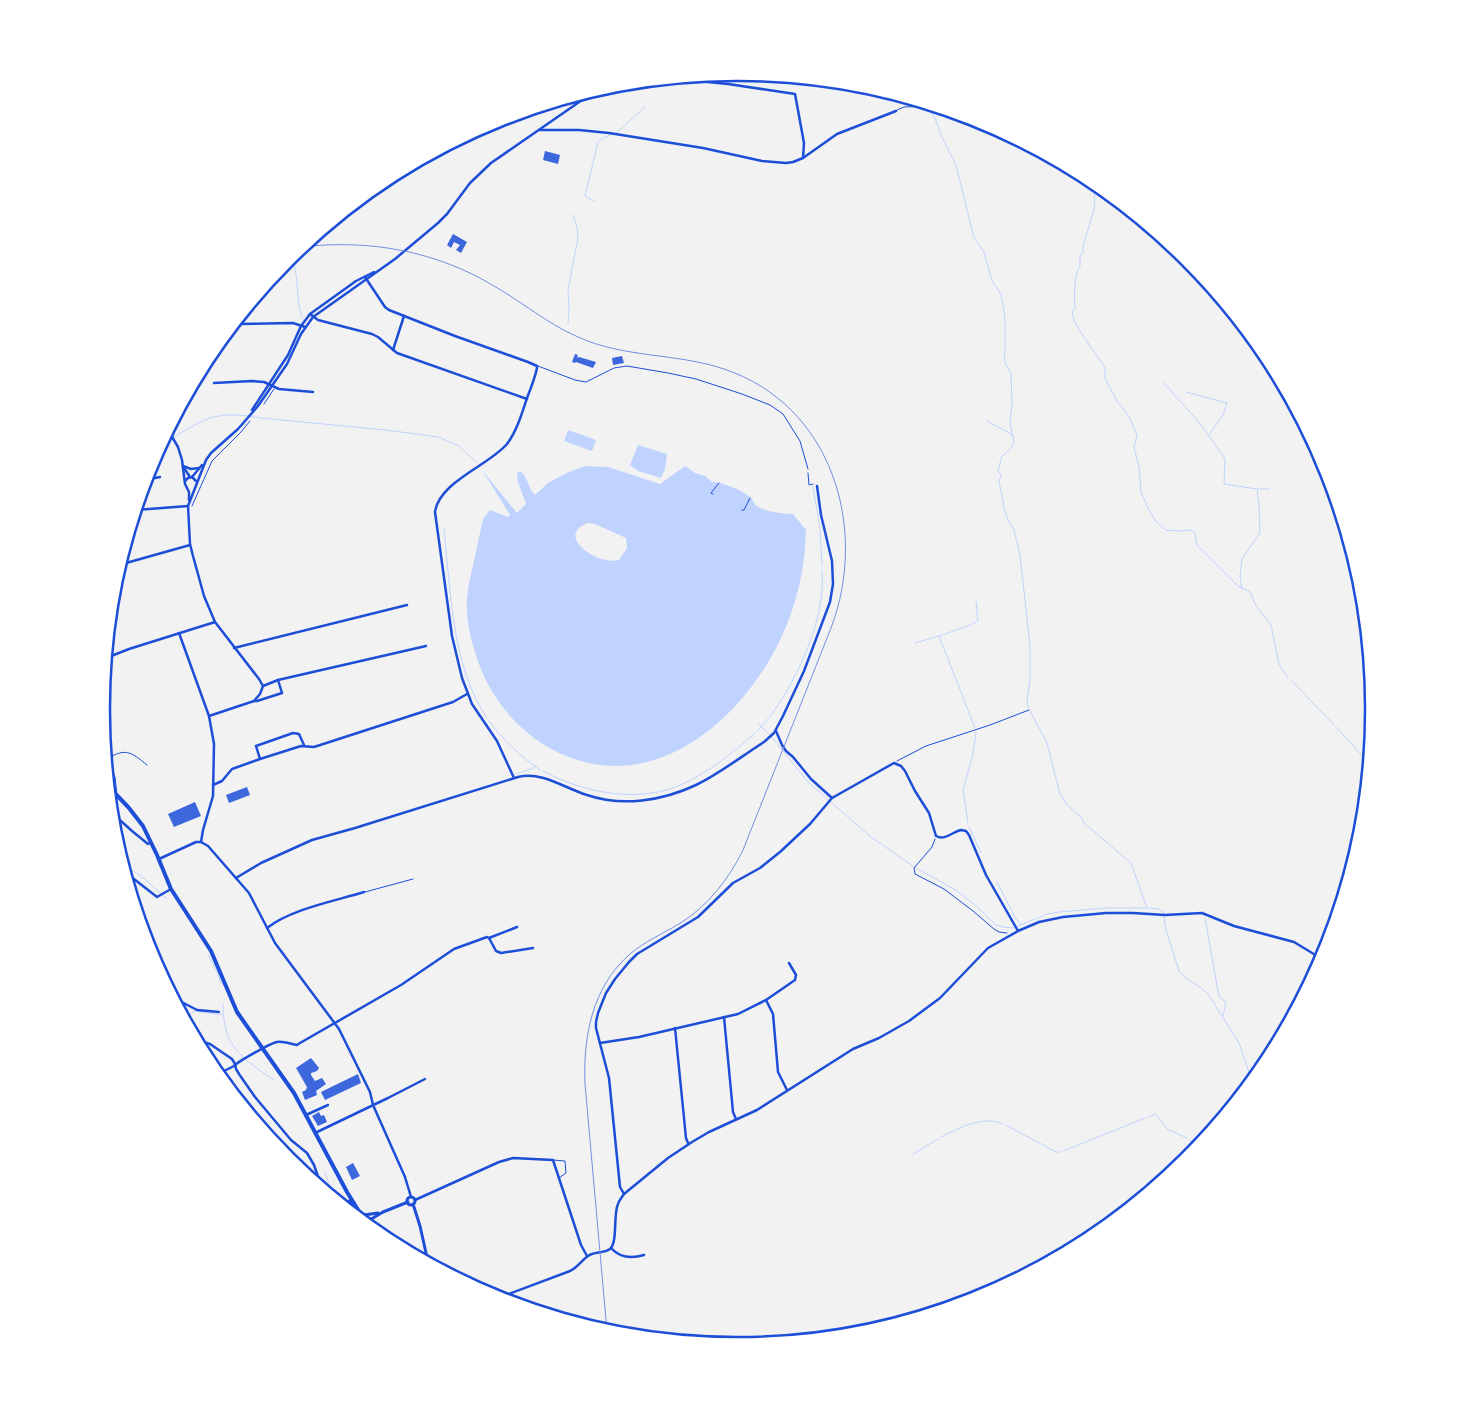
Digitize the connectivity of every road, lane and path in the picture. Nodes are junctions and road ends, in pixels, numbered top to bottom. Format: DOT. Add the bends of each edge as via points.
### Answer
graph roads {
  1 [pos="710,82"];
  2 [pos="581,102"];
  3 [pos="914,107"];
  4 [pos="896,111"];
  5 [pos="546,125"];
  6 [pos="539,130"];
  7 [pos="552,130"];
  8 [pos="803,158"];
  9 [pos="365,278"];
  10 [pos="312,316"];
  11 [pos="404,316"];
  12 [pos="242,324"];
  13 [pos="303,327"];
  14 [pos="393,350"];
  15 [pos="537,366"];
  16 [pos="214,383"];
  17 [pos="268,385"];
  18 [pos="272,386"];
  19 [pos="313,392"];
  20 [pos="527,399"];
  21 [pos="250,414"];
  22 [pos="251,420"];
  23 [pos="172,436"];
  24 [pos="203,464"];
  25 [pos="183,466"];
  26 [pos="198,468"];
  27 [pos="808,470"];
  28 [pos="160,477"];
  29 [pos="191,477"];
  30 [pos="154,478"];
  31 [pos="185,481"];
  32 [pos="196,481"];
  33 [pos="718,482"];
  34 [pos="816,486"];
  35 [pos="187,487"];
  36 [pos="194,487"];
  37 [pos="713,494"];
  38 [pos="750,498"];
  39 [pos="190,501"];
  40 [pos="188,506"];
  41 [pos="192,506"];
  42 [pos="142,510"];
  43 [pos="742,510"];
  44 [pos="190,544"];
  45 [pos="128,562"];
  46 [pos="408,605"];
  47 [pos="215,622"];
  48 [pos="179,633"];
  49 [pos="426,646"];
  50 [pos="234,648"];
  51 [pos="112,656"];
  52 [pos="278,680"];
  53 [pos="263,686"];
  54 [pos="467,694"];
  55 [pos="254,700"];
  56 [pos="1029,710"];
  57 [pos="209,716"];
  58 [pos="775,732"];
  59 [pos="304,746"];
  60 [pos="112,756"];
  61 [pos="260,759"];
  62 [pos="894,763"];
  63 [pos="147,765"];
  64 [pos="113,773"];
  65 [pos="514,778"];
  66 [pos="213,785"];
  67 [pos="117,794"];
  68 [pos="830,800"];
  69 [pos="120,820"];
  70 [pos="935,834"];
  71 [pos="201,842"];
  72 [pos="151,843"];
  73 [pos="159,859"];
  74 [pos="133,878"];
  75 [pos="236,878"];
  76 [pos="413,879"];
  77 [pos="171,889"];
  78 [pos="364,892"];
  79 [pos="517,927"];
  80 [pos="267,928"];
  81 [pos="1017,930"];
  82 [pos="1004,932"];
  83 [pos="489,938"];
  84 [pos="533,948"];
  85 [pos="1315,955"];
  86 [pos="789,963"];
  87 [pos="766,1000"];
  88 [pos="183,1002"];
  89 [pos="219,1012"];
  90 [pos="724,1017"];
  91 [pos="335,1023"];
  92 [pos="675,1028"];
  93 [pos="207,1043"];
  94 [pos="600,1043"];
  95 [pos="263,1049"];
  96 [pos="236,1064"];
  97 [pos="225,1071"];
  98 [pos="425,1079"];
  99 [pos="788,1090"];
  100 [pos="328,1105"];
  101 [pos="374,1105"];
  102 [pos="306,1115"];
  103 [pos="736,1120"];
  104 [pos="315,1133"];
  105 [pos="688,1144"];
  106 [pos="553,1160"];
  107 [pos="317,1175"];
  108 [pos="558,1179"];
  109 [pos="346,1192"];
  110 [pos="624,1194"];
  111 [pos="410,1196"];
  112 [pos="415,1200"];
  113 [pos="408,1202"];
  114 [pos="350,1203"];
  115 [pos="413,1204"];
  116 [pos="359,1210"];
  117 [pos="383,1212"];
  118 [pos="366,1215"];
  119 [pos="373,1220"];
  120 [pos="611,1248"];
  121 [pos="426,1254"];
  122 [pos="644,1255"];
  123 [pos="587,1256"];
  124 [pos="510,1294"];
  1 -- 8 [label="street" via="796,94 804,143"];
  2 -- 5 [label="street"];
  3 -- 4 [label="lane"];
  4 -- 8 [label="street" via="837,134"];
  5 -- 6 [label="street"];
  5 -- 7 [label="street"];
  6 -- 7 [label="street"];
  6 -- 9 [label="street" via="491,163 470,183 447,214 395,259"];
  7 -- 8 [label="street" via="609,133 778,163"];
  9 -- 10 [label="street"];
  9 -- 11 [label="street" via="385,307"];
  10 -- 13 [label="street"];
  10 -- 14 [label="street" via="372,334"];
  11 -- 14 [label="street"];
  11 -- 15 [label="street"];
  12 -- 13 [label="street" via="293,323"];
  13 -- 17 [label="street"];
  13 -- 18 [label="street" via="290,358"];
  14 -- 20 [label="street"];
  15 -- 20 [label="street"];
  15 -- 27 [label="lane" via="582,382 614,368 628,366 696,379 742,394 784,414 800,441"];
  16 -- 17 [label="street" via="252,381"];
  17 -- 18 [label="street"];
  17 -- 21 [label="street"];
  18 -- 19 [label="street"];
  18 -- 21 [label="street"];
  20 -- 54 [label="street" via="516,429 506,444 446,490 435,508 452,634"];
  21 -- 24 [label="street"];
  22 -- 41 [label="path" via="212,460"];
  23 -- 25 [label="street"];
  24 -- 26 [label="street"];
  24 -- 32 [label="street"];
  25 -- 26 [label="street"];
  25 -- 29 [label="street"];
  25 -- 31 [label="street"];
  26 -- 29 [label="street"];
  27 -- 34 [label="path" via="810,485"];
  28 -- 30 [label="street"];
  29 -- 31 [label="street"];
  29 -- 32 [label="street"];
  31 -- 35 [label="street"];
  32 -- 36 [label="street"];
  33 -- 37 [label="path"];
  34 -- 58 [label="street" via="832,561 833,584 830,602 804,671"];
  35 -- 36 [label="street"];
  35 -- 39 [label="street"];
  36 -- 39 [label="street"];
  38 -- 43 [label="path"];
  39 -- 40 [label="street"];
  40 -- 42 [label="street"];
  40 -- 44 [label="street"];
  44 -- 45 [label="street"];
  44 -- 47 [label="street"];
  46 -- 50 [label="street"];
  47 -- 48 [label="street"];
  47 -- 50 [label="street"];
  48 -- 51 [label="street"];
  48 -- 57 [label="street"];
  49 -- 52 [label="street"];
  50 -- 53 [label="street"];
  52 -- 53 [label="street"];
  52 -- 55 [label="street" via="282,693"];
  53 -- 55 [label="street"];
  54 -- 59 [label="street" via="453,702 314,747"];
  54 -- 65 [label="street" via="497,741"];
  55 -- 57 [label="street"];
  56 -- 62 [label="path" via="926,746"];
  57 -- 66 [label="street" via="214,744"];
  58 -- 65 [label="street" via="698,784 646,800 607,800 538,776"];
  58 -- 68 [label="street" via="786,751"];
  59 -- 61 [label="street"];
  59 -- 61 [label="street" via="298,734 293,734 256,746"];
  60 -- 63 [label="lane" via="127,752"];
  61 -- 66 [label="street" via="232,770"];
  62 -- 68 [label="street"];
  62 -- 70 [label="street" via="905,772 928,812"];
  64 -- 67 [label="lane"];
  65 -- 75 [label="street" via="312,840"];
  66 -- 71 [label="street"];
  67 -- 72 [label="main road" via="139,820"];
  68 -- 94 [label="street" via="780,852 733,883 698,917 629,962 606,993 598,1013 596,1028"];
  69 -- 72 [label="street" via="148,844"];
  70 -- 81 [label="street" via="942,838 965,830"];
  70 -- 82 [label="path" via="932,848 915,867 915,874 941,887 989,926"];
  71 -- 73 [label="street"];
  71 -- 75 [label="street"];
  72 -- 73 [label="main road"];
  73 -- 77 [label="main road"];
  74 -- 77 [label="street" via="157,897"];
  75 -- 80 [label="street" via="249,893"];
  76 -- 78 [label="lane"];
  77 -- 95 [label="main road" via="208,946 236,1010"];
  78 -- 80 [label="street" via="306,909"];
  79 -- 83 [label="street"];
  80 -- 91 [label="street" via="275,944"];
  81 -- 85 [label="street" via="1040,921 1074,916 1126,912 1163,915 1202,913 1234,926 1294,942"];
  81 -- 99 [label="street" via="984,951 944,994 920,1014 852,1050"];
  83 -- 84 [label="street" via="496,951 501,953"];
  83 -- 91 [label="street" via="454,949"];
  86 -- 87 [label="street" via="796,978"];
  87 -- 90 [label="street"];
  87 -- 99 [label="street" via="773,1014 778,1072"];
  88 -- 89 [label="street" via="197,1010"];
  90 -- 92 [label="street"];
  90 -- 103 [label="street"];
  91 -- 95 [label="street" via="297,1045 275,1042"];
  91 -- 101 [label="street"];
  92 -- 94 [label="street"];
  92 -- 105 [label="street"];
  93 -- 96 [label="street"];
  94 -- 110 [label="street" via="609,1078 620,1187"];
  95 -- 96 [label="street"];
  95 -- 102 [label="main road"];
  96 -- 97 [label="street"];
  96 -- 107 [label="street" via="255,1097 290,1140 306,1153"];
  98 -- 101 [label="street"];
  99 -- 103 [label="street"];
  100 -- 102 [label="street"];
  101 -- 104 [label="street"];
  101 -- 111 [label="street" via="406,1178"];
  102 -- 104 [label="main road"];
  103 -- 105 [label="street"];
  104 -- 109 [label="main road"];
  105 -- 110 [label="street"];
  106 -- 108 [label="street"];
  106 -- 108 [label="lane" via="565,1161 566,1173"];
  106 -- 112 [label="street" via="513,1158 499,1162"];
  108 -- 123 [label="street"];
  109 -- 114 [label="main road"];
  109 -- 116 [label="main road"];
  110 -- 120 [label="street" via="616,1208"];
  111 -- 112 [label="street"];
  111 -- 113 [label="street"];
  112 -- 115 [label="street"];
  113 -- 115 [label="street"];
  113 -- 117 [label="street"];
  115 -- 121 [label="street"];
  117 -- 118 [label="street"];
  117 -- 119 [label="street"];
  120 -- 122 [label="street" via="625,1257"];
  120 -- 123 [label="street"];
  123 -- 124 [label="street" via="575,1269"];
}
